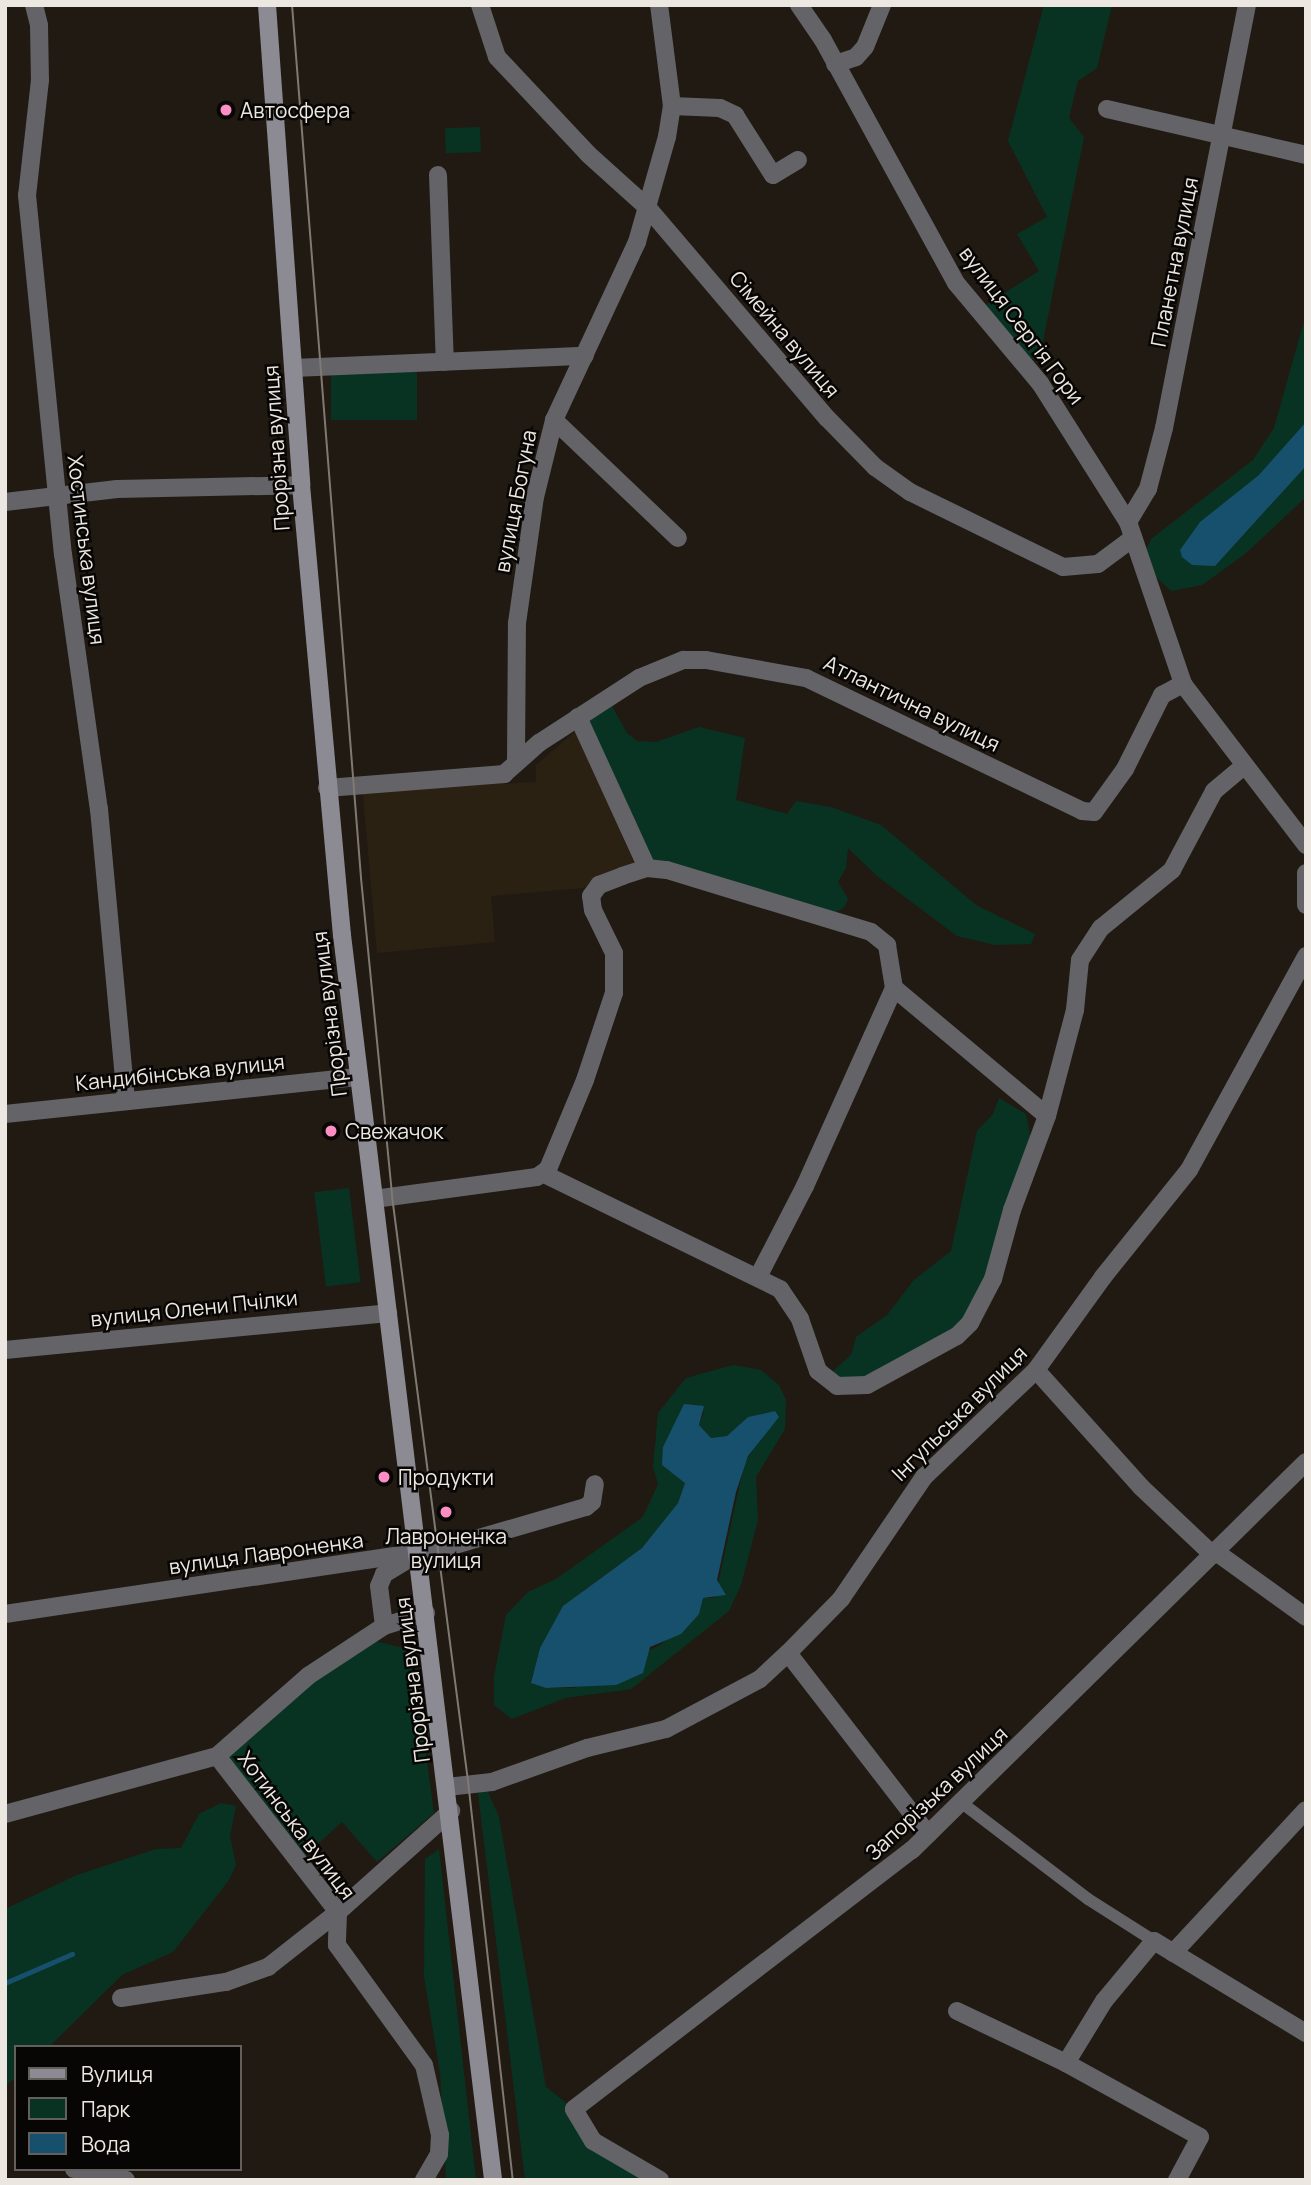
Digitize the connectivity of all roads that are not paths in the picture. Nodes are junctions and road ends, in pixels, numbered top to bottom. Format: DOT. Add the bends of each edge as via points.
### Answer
graph roads {
  1 [pos="34,5"];
  2 [pos="267,5"];
  3 [pos="480,5"];
  4 [pos="659,5"];
  5 [pos="799,5"];
  6 [pos="882,5"];
  7 [pos="1248,5"];
  8 [pos="835,64"];
  9 [pos="672,106"];
  10 [pos="1107,109"];
  11 [pos="1221,136"];
  12 [pos="1306,155"];
  13 [pos="798,160"];
  14 [pos="438,175"];
  15 [pos="648,208"];
  16 [pos="584,356"];
  17 [pos="445,362"];
  18 [pos="293,368"];
  19 [pos="554,420"];
  20 [pos="301,485"];
  21 [pos="56,495"];
  22 [pos="5,502"];
  23 [pos="1130,530"];
  24 [pos="678,538"];
  25 [pos="1183,684"];
  26 [pos="578,717"];
  27 [pos="516,760"];
  28 [pos="1244,766"];
  29 [pos="327,788"];
  30 [pos="1306,845"];
  31 [pos="647,868"];
  32 [pos="1306,873"];
  33 [pos="1306,905"];
  34 [pos="1306,956"];
  35 [pos="894,988"];
  36 [pos="359,1077"];
  37 [pos="126,1101"];
  38 [pos="5,1114"];
  39 [pos="1047,1116"];
  40 [pos="544,1174"];
  41 [pos="374,1199"];
  42 [pos="758,1277"];
  43 [pos="388,1312"];
  44 [pos="5,1350"];
  45 [pos="1036,1370"];
  46 [pos="1306,1462"];
  47 [pos="595,1484"];
  48 [pos="419,1554"];
  49 [pos="1215,1554"];
  50 [pos="426,1613"];
  51 [pos="5,1614"];
  52 [pos="1306,1617"];
  53 [pos="384,1626"];
  54 [pos="788,1653"];
  55 [pos="217,1756"];
  56 [pos="447,1787"];
  57 [pos="962,1803"];
  58 [pos="1306,1810"];
  59 [pos="451,1811"];
  60 [pos="5,1814"];
  61 [pos="928,1834"];
  62 [pos="338,1912"];
  63 [pos="1154,1941"];
  64 [pos="1173,1953"];
  65 [pos="121,1998"];
  66 [pos="957,2011"];
  67 [pos="1306,2034"];
  68 [pos="1066,2063"];
  69 [pos="83,2171"];
  70 [pos="125,2180"];
  71 [pos="424,2180"];
  72 [pos="493,2180"];
  73 [pos="660,2180"];
  74 [pos="1177,2180"];
  1 -- 21 [label="street, Хостинська вулиця" via="40,80 27,195"];
  2 -- 18 [label="main road, Прорізна вулиця"];
  3 -- 15 [label="street, Сімейна вулиця" via="497,57 588,154"];
  4 -- 9 [label="street, вулиця Богуна"];
  5 -- 8 [label="street, вулиця Сергія Гори"];
  6 -- 8 [label="street" via="865,47 856,57"];
  7 -- 11 [label="street, Планетна вулиця"];
  8 -- 23 [label="street, вулиця Сергія Гори" via="956,283 1040,383"];
  9 -- 13 [label="street" via="720,108 735,115 773,175"];
  9 -- 15 [label="street, вулиця Богуна"];
  10 -- 11 [label="street"];
  11 -- 12 [label="street"];
  11 -- 23 [label="street, Планетна вулиця" via="1164,428 1148,489"];
  14 -- 17 [label="street"];
  15 -- 16 [label="street, вулиця Богуна" via="608,311"];
  15 -- 23 [label="street, Сімейна вулиця" via="827,418 894,481 1063,567 1098,564"];
  16 -- 17 [label="street"];
  16 -- 19 [label="street, вулиця Богуна"];
  17 -- 18 [label="street"];
  18 -- 20 [label="main road, Прорізна вулиця"];
  19 -- 24 [label="street"];
  19 -- 27 [label="street, вулиця Богуна" via="534,497 517,623"];
  20 -- 21 [label="street" via="158,487"];
  20 -- 29 [label="main road, Прорізна вулиця"];
  21 -- 22 [label="street"];
  21 -- 37 [label="street, Хостинська вулиця" via="99,809"];
  23 -- 25 [label="street"];
  25 -- 26 [label="street, Атлантична вулиця" via="1162,695 1125,769 1094,812 1082,811 835,690 806,678 768,671 683,660 639,678"];
  25 -- 28 [label="street"];
  26 -- 27 [label="street, Атлантична вулиця"];
  26 -- 31 [label="street"];
  27 -- 29 [label="street, Атлантична вулиця" via="504,774"];
  28 -- 30 [label="street"];
  28 -- 39 [label="street" via="1214,790 1172,870 1101,928 1087,947 1080,960 1075,1010"];
  29 -- 36 [label="main road, Прорізна вулиця"];
  31 -- 35 [label="street" via="704,879 880,936 887,945"];
  31 -- 40 [label="street" via="593,891 593,911 617,965 614,993 586,1080"];
  32 -- 33 [label="street"];
  34 -- 45 [label="street, Інгульська вулиця" via="1189,1170 1102,1277"];
  35 -- 39 [label="street"];
  35 -- 42 [label="street" via="805,1186"];
  36 -- 37 [label="street, Кандибінська вулиця"];
  36 -- 41 [label="main road, Прорізна вулиця"];
  37 -- 38 [label="street, Кандибінська вулиця"];
  39 -- 42 [label="street" via="981,1305 957,1336 900,1369 867,1385 837,1386 818,1371 791,1301"];
  40 -- 41 [label="street"];
  40 -- 42 [label="street"];
  41 -- 43 [label="main road, Прорізна вулиця"];
  43 -- 44 [label="street, вулиця Олени Пчілки"];
  43 -- 48 [label="main road, Прорізна вулиця"];
  45 -- 49 [label="street" via="1141,1487"];
  45 -- 54 [label="street, Інгульська вулиця" via="924,1477 841,1599"];
  46 -- 49 [label="street, Запорізька вулиця"];
  47 -- 48 [label="street, вулиця Лавроненка" via="592,1502 586,1507"];
  48 -- 50 [label="main road, Прорізна вулиця"];
  48 -- 51 [label="street, вулиця Лавроненка"];
  48 -- 53 [label="street" via="384,1574 379,1586"];
  49 -- 52 [label="street"];
  49 -- 57 [label="street, Запорізька вулиця"];
  50 -- 53 [label="street"];
  50 -- 56 [label="main road, Прорізна вулиця"];
  53 -- 55 [label="street" via="308,1676"];
  54 -- 56 [label="street, Інгульська вулиця" via="741,1691 666,1728 587,1748 492,1782"];
  54 -- 61 [label="street"];
  55 -- 60 [label="street"];
  55 -- 62 [label="street, Хотинська вулиця"];
  56 -- 59 [label="main road, Прорізна вулиця"];
  57 -- 61 [label="street, Запорізька вулиця"];
  57 -- 63 [label="street" via="1088,1899"];
  58 -- 64 [label="street"];
  59 -- 62 [label="street"];
  59 -- 72 [label="main road, Прорізна вулиця"];
  61 -- 73 [label="street, Запорізька вулиця" via="884,1874 574,2109 593,2141"];
  62 -- 65 [label="street" via="291,1952 250,1975"];
  62 -- 71 [label="street, Хотинська вулиця" via="337,1945 382,2011 414,2047 433,2088 439,2154"];
  63 -- 64 [label="street"];
  63 -- 68 [label="street" via="1104,2001"];
  64 -- 67 [label="street"];
  66 -- 68 [label="street"];
  68 -- 74 [label="street" via="1200,2137"];
  69 -- 70 [label="street"];
}
